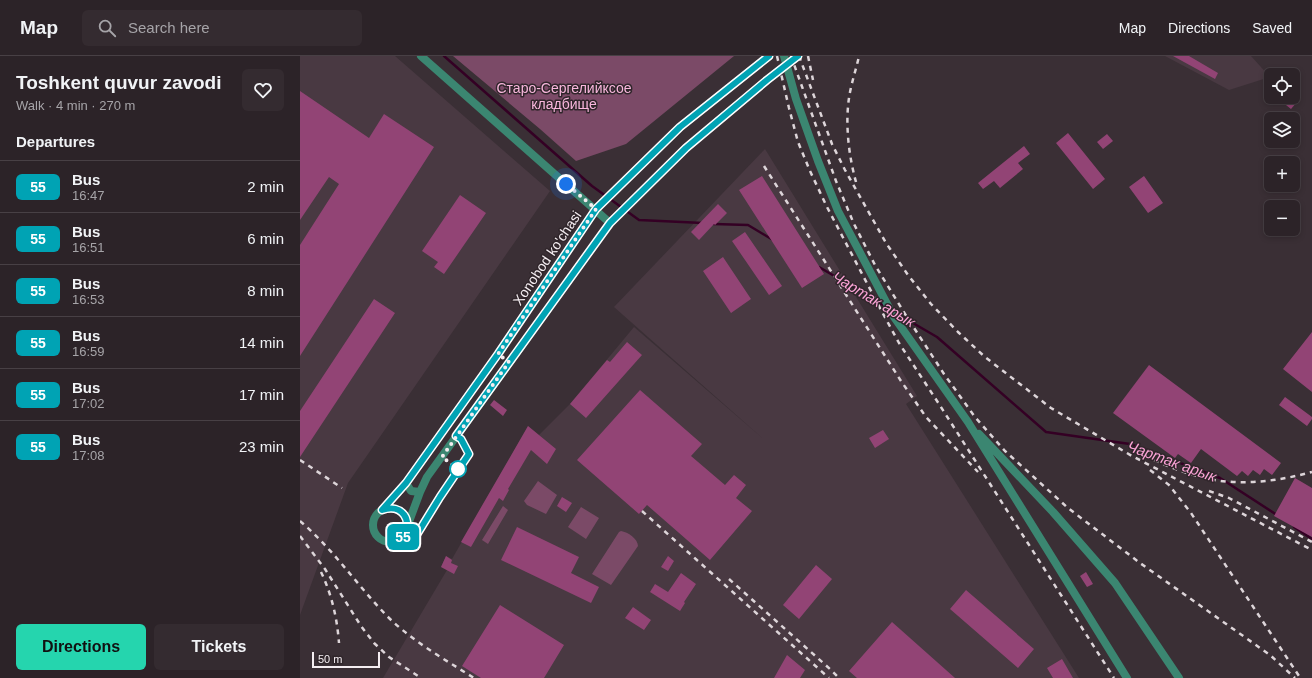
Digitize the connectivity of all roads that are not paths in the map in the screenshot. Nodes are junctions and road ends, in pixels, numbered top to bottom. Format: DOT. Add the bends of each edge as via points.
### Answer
graph roads {
  1 [pos="421,56"];
  2 [pos="769,56"];
  3 [pos="784,56"];
  4 [pos="798,56"];
  5 [pos="787,65"];
  6 [pos="596,209"];
  7 [pos="610,223"];
  8 [pos="498,354"];
  9 [pos="509,362"];
  10 [pos="968,422"];
  11 [pos="406,483"];
  12 [pos="420,492"];
  13 [pos="382,510"];
  14 [pos="407,527"];
  15 [pos="1127,678"];
  16 [pos="1179,678"];
  1 -- 6 [label="street"];
  2 -- 6 [label="street, Xonobod ko'chasi" via="680,127"];
  3 -- 5 [label="street"];
  4 -- 5 [label="street, Xonobod ko'chasi"];
  5 -- 7 [label="street, Xonobod ko'chasi" via="686,148"];
  5 -- 10 [label="street" via="796,99 838,211 894,318"];
  6 -- 7 [label="street"];
  6 -- 8 [label="street, Xonobod ko'chasi"];
  7 -- 9 [label="street, Xonobod ko'chasi"];
  8 -- 9 [label="street"];
  8 -- 11 [label="street, Xonobod ko'chasi"];
  9 -- 12 [label="street, Xonobod ko'chasi" via="427,477"];
  10 -- 15 [label="street"];
  10 -- 16 [label="street" via="1053,512 1115,583"];
  11 -- 12 [label="street" via="411,491"];
  11 -- 13 [label="street, Xonobod ko'chasi"];
  12 -- 14 [label="street, Xonobod ko'chasi"];
  13 -- 14 [label="street" via="392,508 402,512"];
  13 -- 14 [label="street, Xonobod ko'chasi" via="375,517 373,527 374,533 382,541 398,541 403,537"];
}
